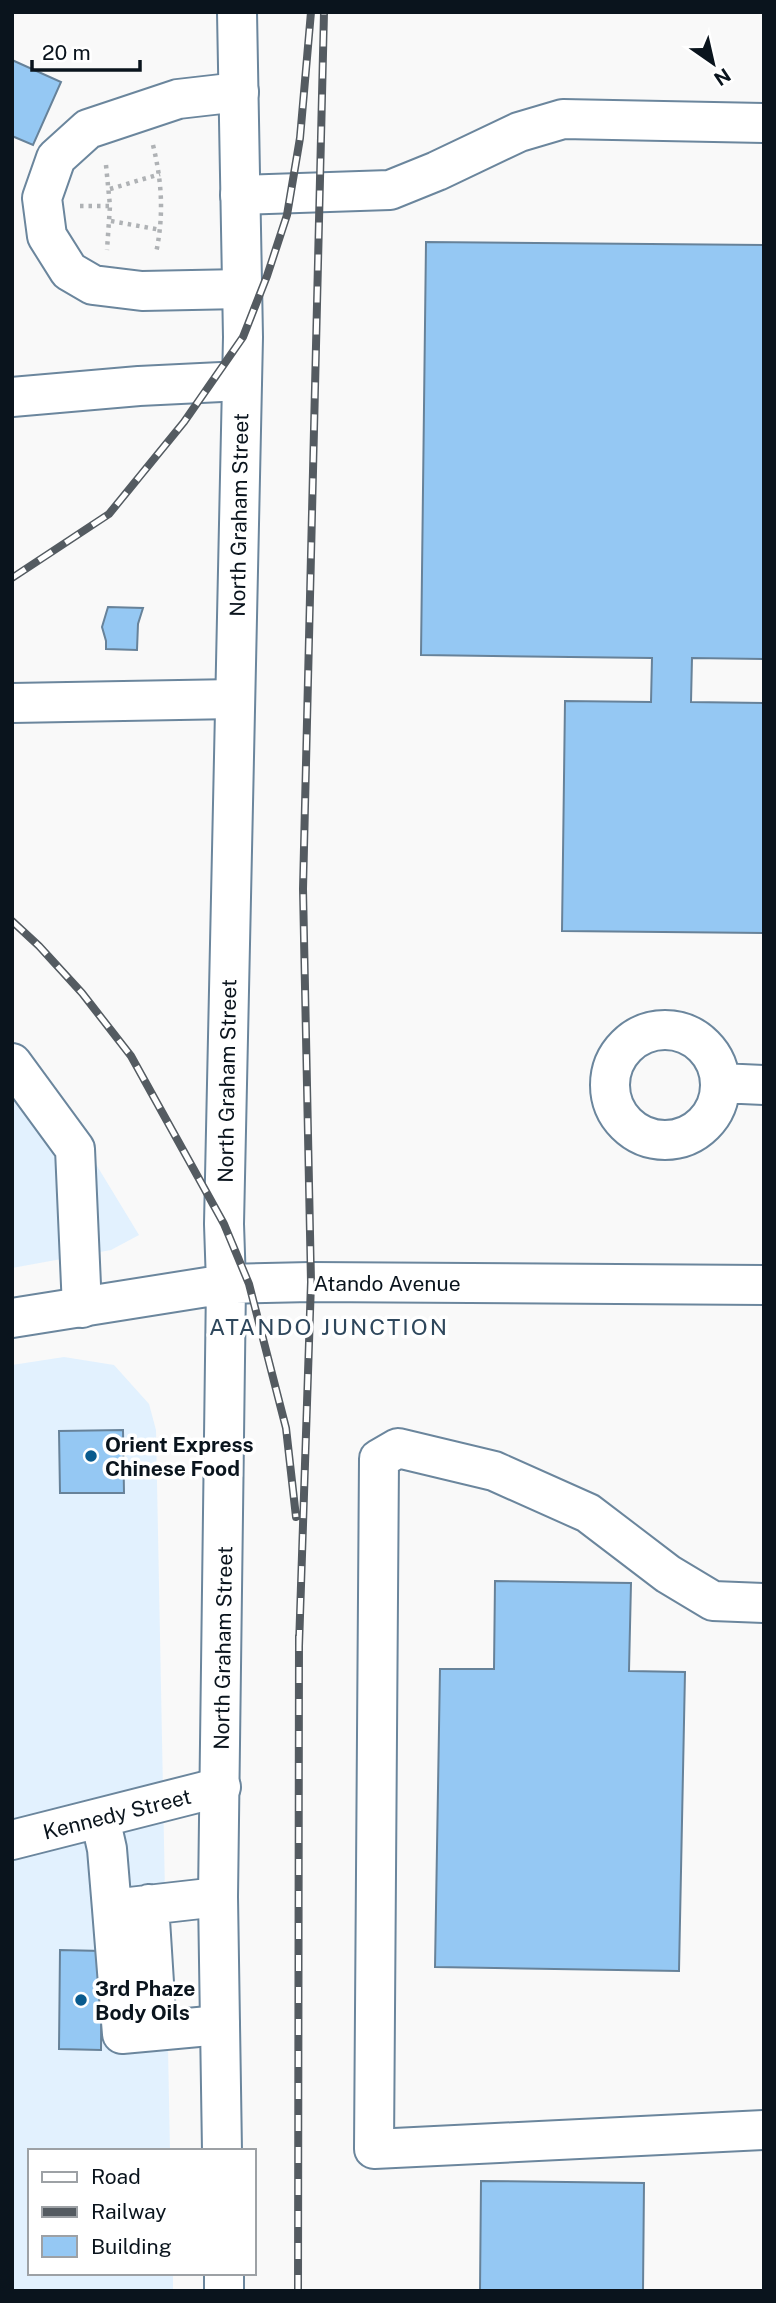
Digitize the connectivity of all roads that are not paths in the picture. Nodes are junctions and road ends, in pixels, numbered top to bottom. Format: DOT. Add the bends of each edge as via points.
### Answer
graph roads {
  1 [pos="237,12"];
  2 [pos="239,92"];
  3 [pos="764,123"];
  4 [pos="240,195"];
  5 [pos="242,289"];
  6 [pos="242,380"];
  7 [pos="12,397"];
  8 [pos="235,699"];
  9 [pos="12,704"];
  10 [pos="12,1063"];
  11 [pos="720,1083"];
  12 [pos="764,1084"];
  13 [pos="226,1284"];
  14 [pos="764,1285"];
  15 [pos="82,1308"];
  16 [pos="12,1318"];
  17 [pos="764,1603"];
  18 [pos="221,1787"];
  19 [pos="100,1818"];
  20 [pos="12,1840"];
  21 [pos="218,1897"];
  22 [pos="149,1904"];
  23 [pos="112,1909"];
  24 [pos="220,2025"];
  25 [pos="157,2030"];
  26 [pos="764,2130"];
  27 [pos="222,2149"];
  1 -- 2 [label="main road, North Graham Street"];
  2 -- 4 [label="main road, North Graham Street"];
  2 -- 5 [label="main road" via="178,99 88,128 56,158 42,198 47,236 69,271 93,285 142,291"];
  3 -- 4 [label="main road" via="563,119 519,132 390,190"];
  4 -- 5 [label="main road, North Graham Street"];
  5 -- 6 [label="main road, North Graham Street"];
  6 -- 7 [label="main road"];
  6 -- 8 [label="main road, North Graham Street"];
  8 -- 9 [label="main road"];
  8 -- 13 [label="main road, North Graham Street"];
  10 -- 15 [label="main road" via="75,1149"];
  11 -- 12 [label="main road"];
  13 -- 14 [label="main road, Atando Avenue"];
  13 -- 15 [label="main road, Atando Avenue"];
  13 -- 18 [label="main road, North Graham Street"];
  15 -- 16 [label="main road, Atando Avenue"];
  17 -- 26 [label="main road" via="713,1601 668,1574 588,1513 494,1471 398,1448 379,1459 374,2149"];
  18 -- 19 [label="main road, Kennedy Street"];
  18 -- 21 [label="main road, North Graham Street"];
  19 -- 20 [label="main road, Kennedy Street"];
  19 -- 23 [label="main road"];
  21 -- 22 [label="main road"];
  21 -- 24 [label="main road, North Graham Street"];
  22 -- 23 [label="main road"];
  22 -- 25 [label="main road"];
  23 -- 25 [label="main road" via="122,2034"];
  24 -- 25 [label="main road"];
  24 -- 27 [label="main road, North Graham Street"];
}
